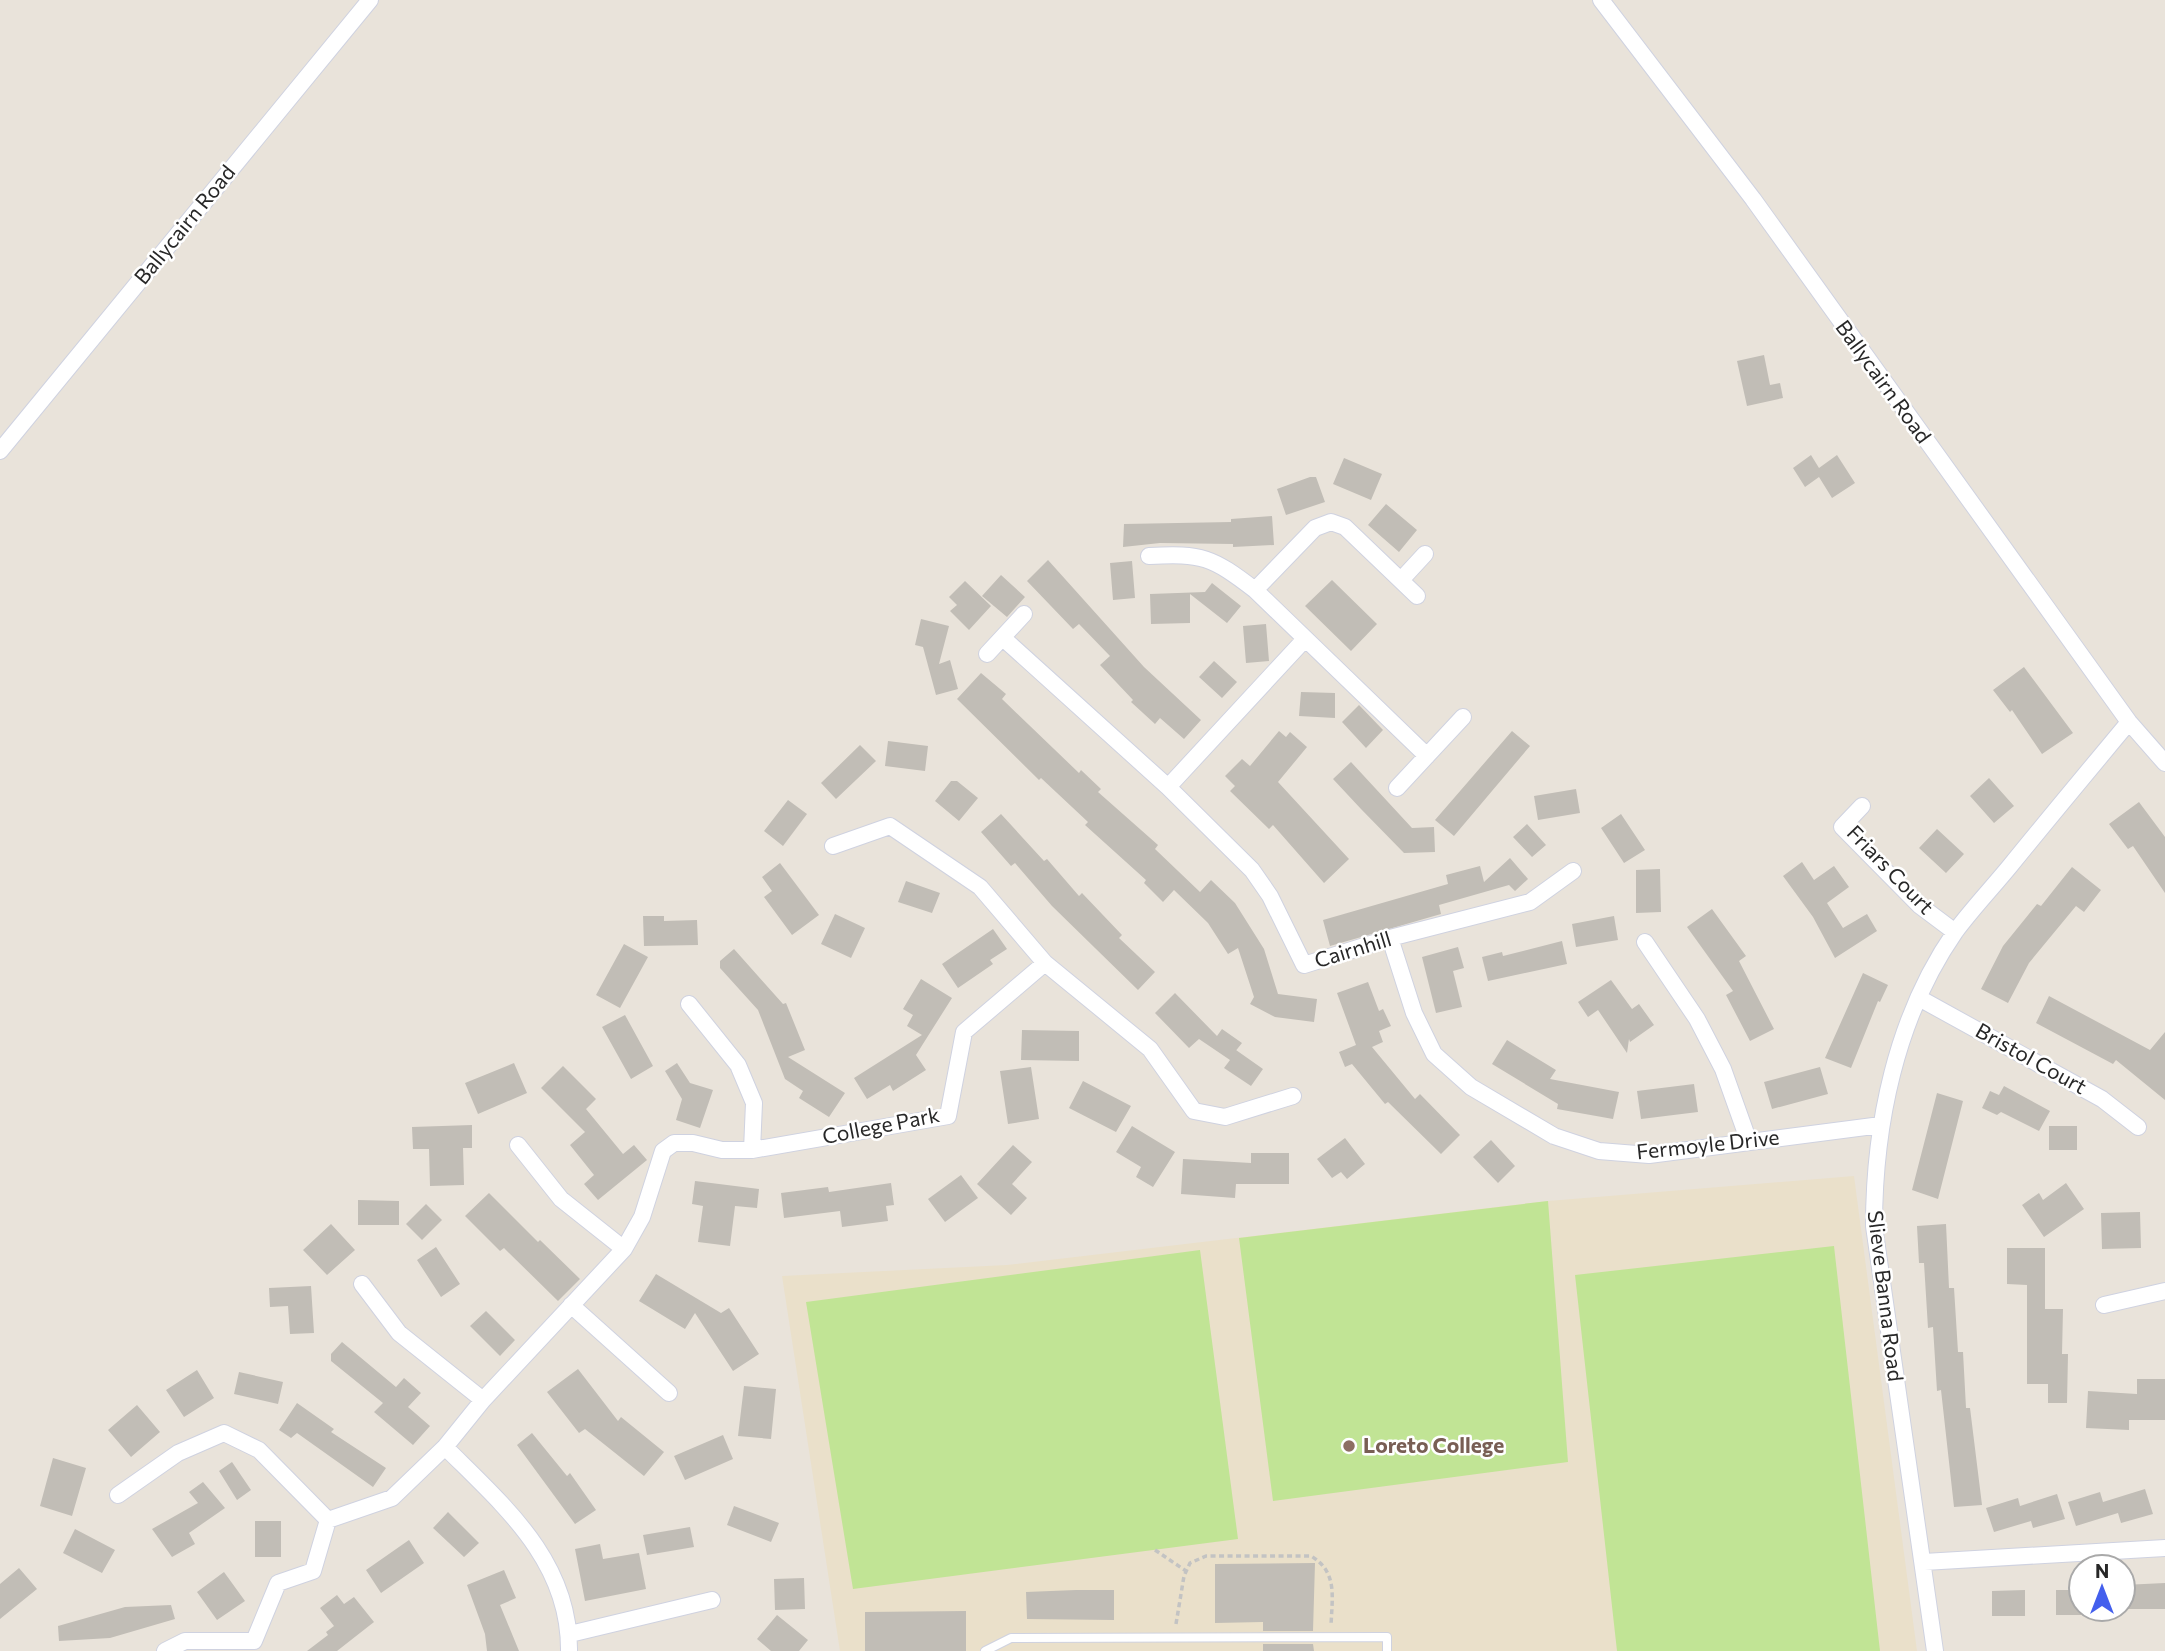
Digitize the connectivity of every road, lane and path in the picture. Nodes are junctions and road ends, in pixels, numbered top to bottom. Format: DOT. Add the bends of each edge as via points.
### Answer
graph roads {
  1 [pos="370,0"];
  2 [pos="1601,0"];
  3 [pos="0,451"];
  4 [pos="1425,554"];
  5 [pos="1149,556"];
  6 [pos="1401,580"];
  7 [pos="1255,590"];
  8 [pos="1417,596"];
  9 [pos="1024,614"];
  10 [pos="1003,638"];
  11 [pos="1305,639"];
  12 [pos="987,654"];
  13 [pos="1463,717"];
  14 [pos="2129,722"];
  15 [pos="1427,756"];
  16 [pos="2165,763"];
  17 [pos="1168,787"];
  18 [pos="1397,788"];
  19 [pos="1862,806"];
  20 [pos="833,846"];
  21 [pos="1573,871"];
  22 [pos="1955,932"];
  23 [pos="1390,938"];
  24 [pos="1645,942"];
  25 [pos="1045,963"];
  26 [pos="1919,998"];
  27 [pos="689,1004"];
  28 [pos="1293,1096"];
  29 [pos="1881,1125"];
  30 [pos="2138,1127"];
  31 [pos="1749,1142"];
  32 [pos="519,1144"];
  33 [pos="752,1150"];
  34 [pos="624,1249"];
  35 [pos="362,1284"];
  36 [pos="2165,1291"];
  37 [pos="2104,1305"];
  38 [pos="571,1306"];
  39 [pos="669,1393"];
  40 [pos="483,1400"];
  41 [pos="445,1447"];
  42 [pos="118,1495"];
  43 [pos="328,1520"];
  44 [pos="2165,1548"];
  45 [pos="1154,1550"];
  46 [pos="1924,1562"];
  47 [pos="1186,1571"];
  48 [pos="712,1600"];
  49 [pos="1154,1637"];
  50 [pos="1331,1637"];
  51 [pos="570,1643"];
  52 [pos="165,1651"];
  53 [pos="985,1651"];
  54 [pos="1387,1651"];
  55 [pos="1936,1651"];
  1 -- 3 [label="street, Ballycairn Road"];
  2 -- 14 [label="street, Ballycairn Road" via="1753,199"];
  4 -- 6 [label="street"];
  5 -- 7 [label="street" via="1209,558"];
  6 -- 7 [label="street" via="1345,527 1332,522 1315,528"];
  6 -- 8 [label="street"];
  7 -- 11 [label="street"];
  9 -- 10 [label="street"];
  10 -- 12 [label="street"];
  10 -- 17 [label="street, Cairnhill"];
  11 -- 15 [label="street"];
  11 -- 17 [label="street"];
  13 -- 15 [label="street"];
  14 -- 16 [label="street, Ballycairn Road"];
  14 -- 22 [label="street, Slieve Banna Road"];
  15 -- 18 [label="street"];
  17 -- 23 [label="street, Cairnhill" via="1252,870 1304,965"];
  19 -- 22 [label="street, Friars Court" via="1842,827 1919,905"];
  20 -- 25 [label="street" via="890,826 980,887"];
  21 -- 23 [label="street, Cairnhill" via="1530,902"];
  22 -- 26 [label="street, Slieve Banna Road"];
  23 -- 31 [label="street, Fermoyle Drive" via="1414,1013 1434,1054 1471,1087 1554,1136 1599,1152 1649,1155"];
  24 -- 31 [label="street" via="1723,1069"];
  25 -- 28 [label="street" via="1150,1049 1194,1111 1225,1117"];
  25 -- 33 [label="street, College Park" via="964,1032 948,1116"];
  26 -- 29 [label="street, Slieve Banna Road" via="1906,1029"];
  26 -- 30 [label="street, Bristol Court" via="2102,1099"];
  27 -- 33 [label="street" via="738,1065 754,1103"];
  29 -- 31 [label="street, Fermoyle Drive"];
  29 -- 46 [label="street, Slieve Banna Road" via="1874,1174 1874,1226"];
  32 -- 34 [label="street" via="561,1199"];
  33 -- 34 [label="street, College Park" via="674,1143 663,1151 642,1217"];
  34 -- 38 [label="street, College Park"];
  35 -- 40 [label="street" via="399,1333"];
  36 -- 37 [label="street"];
  38 -- 39 [label="street"];
  38 -- 40 [label="street, College Park"];
  40 -- 41 [label="street, College Park"];
  41 -- 43 [label="street, College Park" via="392,1498"];
  41 -- 51 [label="street" via="522,1524 564,1594"];
  42 -- 43 [label="street" via="178,1452 224,1433 259,1450"];
  43 -- 52 [label="street" via="313,1571 278,1583 254,1641 185,1641"];
  44 -- 46 [label="street"];
  45 -- 47 [label="path"];
  46 -- 55 [label="street, Slieve Banna Road"];
  47 -- 49 [label="path" via="1176,1626"];
  47 -- 50 [label="path" via="1189,1563 1206,1556 1311,1556 1324,1563 1332,1577"];
  48 -- 51 [label="street"];
  49 -- 50 [label="lane"];
  49 -- 53 [label="lane" via="1011,1638"];
  50 -- 54 [label="lane" via="1387,1637"];
}
